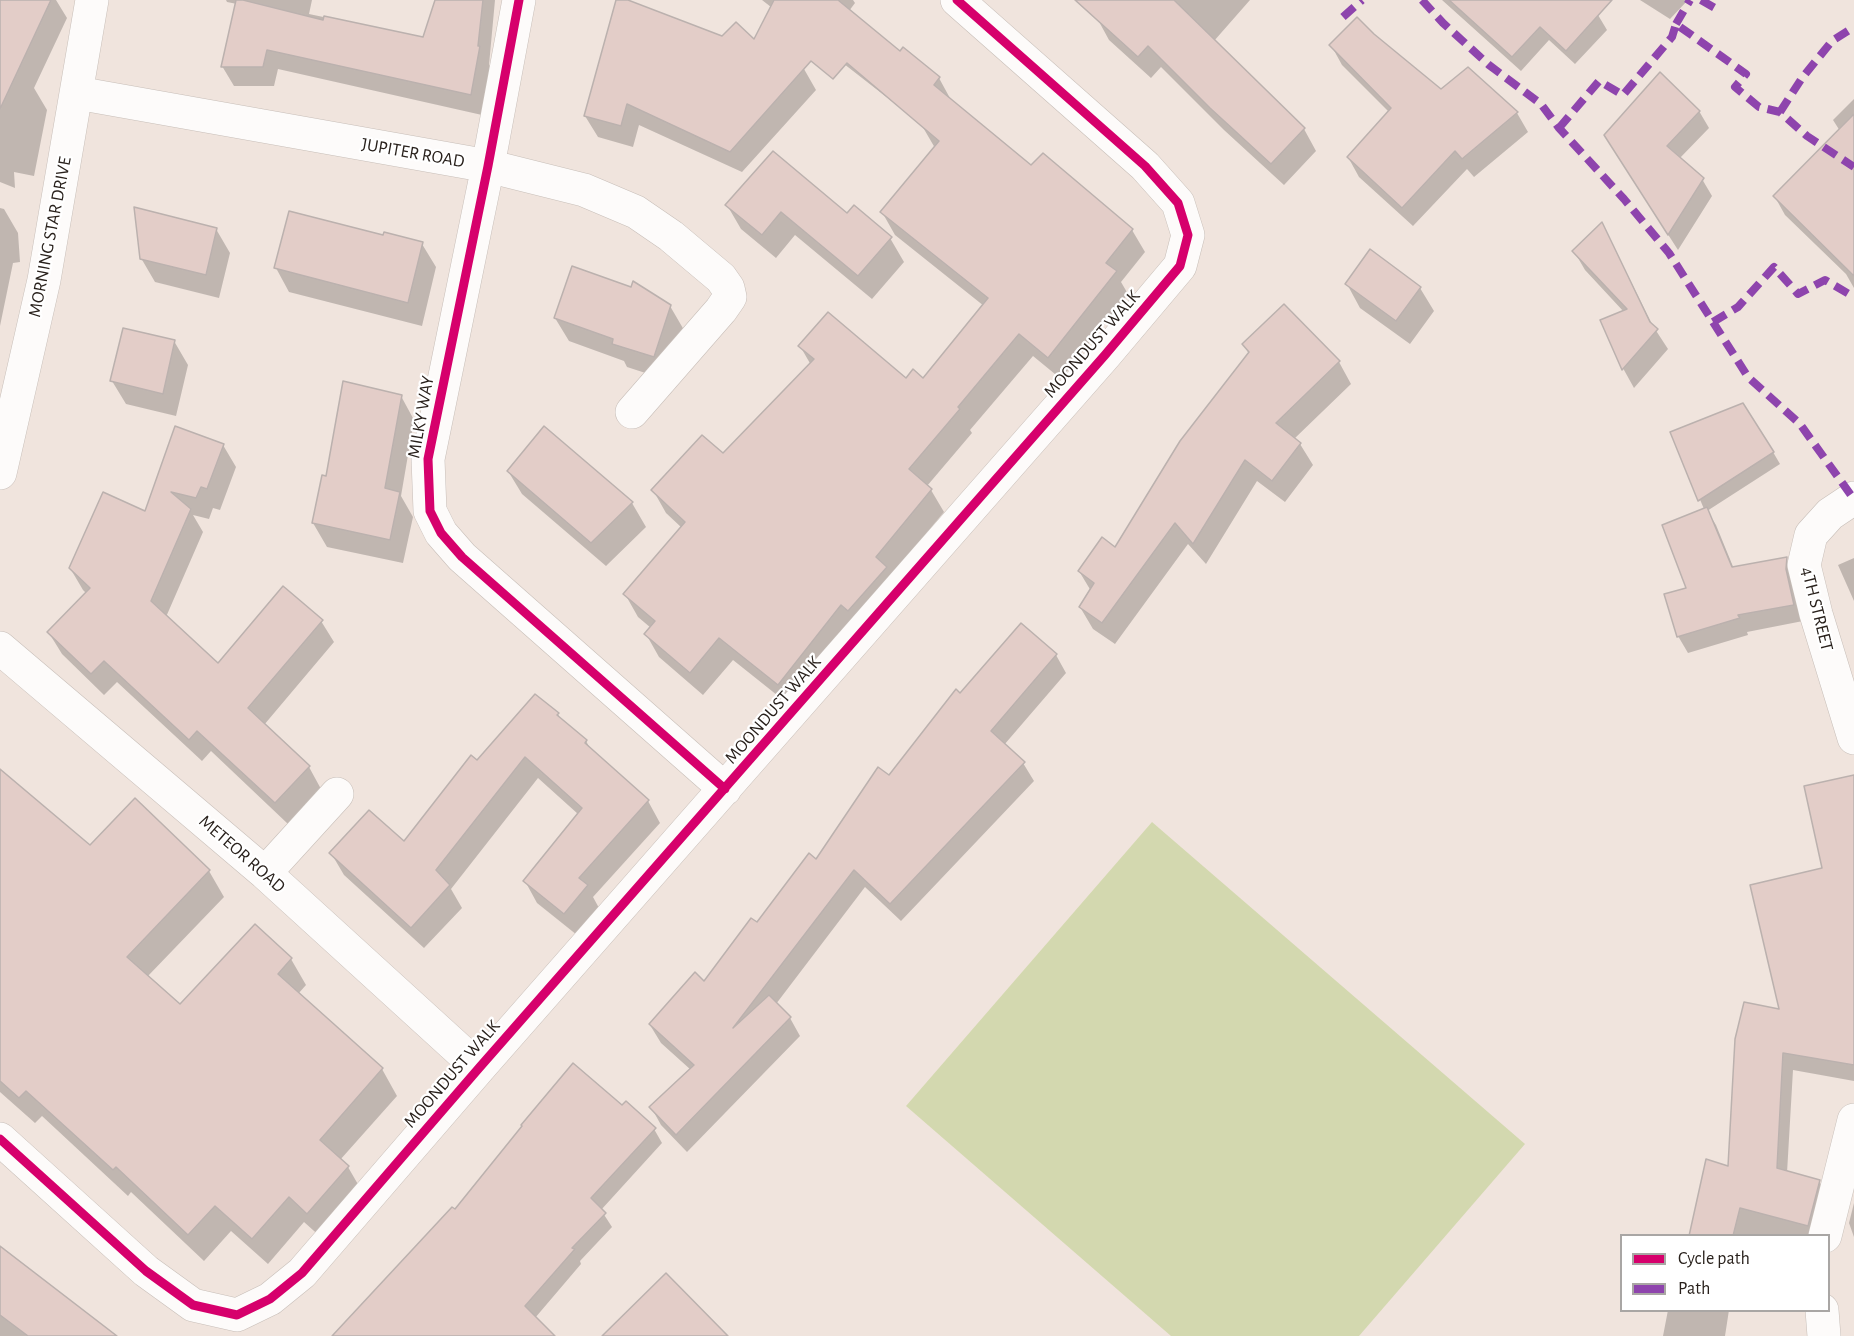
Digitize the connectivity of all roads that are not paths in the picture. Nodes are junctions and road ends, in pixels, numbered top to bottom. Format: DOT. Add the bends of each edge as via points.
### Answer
graph roads {
  1 [pos="92,0"];
  2 [pos="519,0"];
  3 [pos="957,0"];
  4 [pos="77,93"];
  5 [pos="488,166"];
  6 [pos="632,412"];
  7 [pos="4,437"];
  8 [pos="0,473"];
  9 [pos="1854,498"];
  10 [pos="0,648"];
  11 [pos="1854,738"];
  12 [pos="725,789"];
  13 [pos="337,794"];
  14 [pos="265,873"];
  15 [pos="479,1068"];
  16 [pos="1852,1133"];
  17 [pos="0,1139"];
  18 [pos="1826,1234"];
  19 [pos="1821,1312"];
  20 [pos="239,1326"];
  21 [pos="1824,1336"];
  1 -- 4 [label="street, MORNING STAR DRIVE"];
  2 -- 5 [label="street, MILKY WAY"];
  3 -- 12 [label="street, MOONDUST WALK" via="1145,166 1178,203 1188,235 1180,266"];
  4 -- 5 [label="street, JUPITER ROAD"];
  4 -- 7 [label="street, MORNING STAR DRIVE" via="44,280"];
  5 -- 6 [label="street, JUPITER ROAD" via="584,190 636,212 671,236 728,288 730,297 721,310"];
  5 -- 12 [label="street, MILKY WAY" via="428,459 430,512 441,533 462,557"];
  7 -- 8 [label="street, MORNING STAR DRIVE"];
  9 -- 11 [label="street, 4TH STREET" via="1830,514 1811,535 1804,565"];
  10 -- 14 [label="street, METEOR ROAD"];
  12 -- 15 [label="street, MOONDUST WALK"];
  13 -- 14 [label="street"];
  14 -- 15 [label="street, METEOR ROAD"];
  15 -- 20 [label="street, MOONDUST WALK" via="302,1273"];
  16 -- 18 [label="street"];
  17 -- 20 [label="street, MOONDUST WALK" via="146,1271 193,1305"];
  19 -- 21 [label="street"];
}
